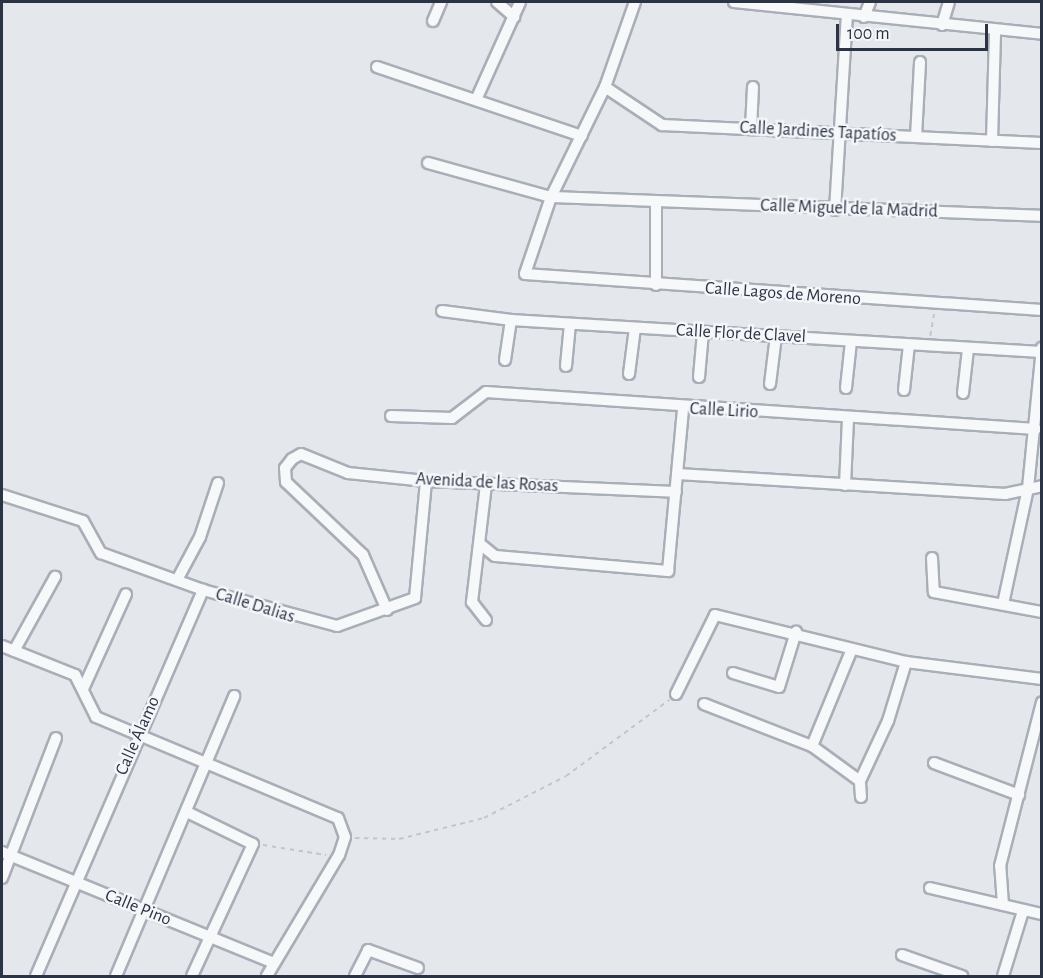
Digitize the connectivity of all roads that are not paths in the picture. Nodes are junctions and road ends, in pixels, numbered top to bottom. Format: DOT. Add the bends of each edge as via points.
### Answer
graph roads {
  1 [pos="441,2"];
  2 [pos="497,2"];
  3 [pos="520,2"];
  4 [pos="635,2"];
  5 [pos="734,2"];
  6 [pos="870,2"];
  7 [pos="949,2"];
  8 [pos="803,6"];
  9 [pos="514,16"];
  10 [pos="847,16"];
  11 [pos="864,17"];
  12 [pos="434,21"];
  13 [pos="942,25"];
  14 [pos="995,31"];
  15 [pos="1041,34"];
  16 [pos="921,62"];
  17 [pos="377,67"];
  18 [pos="605,87"];
  19 [pos="753,87"];
  20 [pos="476,100"];
  21 [pos="751,129"];
  22 [pos="839,134"];
  23 [pos="582,136"];
  24 [pos="916,136"];
  25 [pos="992,141"];
  26 [pos="1041,143"];
  27 [pos="428,163"];
  28 [pos="550,197"];
  29 [pos="656,201"];
  30 [pos="835,210"];
  31 [pos="1041,216"];
  32 [pos="656,285"];
  33 [pos="1041,310"];
  34 [pos="442,311"];
  35 [pos="511,320"];
  36 [pos="570,324"];
  37 [pos="635,328"];
  38 [pos="702,332"];
  39 [pos="776,336"];
  40 [pos="851,341"];
  41 [pos="909,345"];
  42 [pos="968,349"];
  43 [pos="1041,350"];
  44 [pos="505,360"];
  45 [pos="566,366"];
  46 [pos="629,374"];
  47 [pos="699,377"];
  48 [pos="770,384"];
  49 [pos="846,388"];
  50 [pos="904,390"];
  51 [pos="963,393"];
  52 [pos="1039,398"];
  53 [pos="683,408"];
  54 [pos="391,416"];
  55 [pos="848,418"];
  56 [pos="1036,429"];
  57 [pos="678,474"];
  58 [pos="426,482"];
  59 [pos="218,483"];
  60 [pos="486,484"];
  61 [pos="845,485"];
  62 [pos="1041,486"];
  63 [pos="1028,488"];
  64 [pos="676,492"];
  65 [pos="2,495"];
  66 [pos="480,544"];
  67 [pos="932,558"];
  68 [pos="55,578"];
  69 [pos="177,580"];
  70 [pos="203,590"];
  71 [pos="126,594"];
  72 [pos="1003,604"];
  73 [pos="387,610"];
  74 [pos="1041,612"];
  75 [pos="486,620"];
  76 [pos="796,632"];
  77 [pos="2,646"];
  78 [pos="852,649"];
  79 [pos="14,651"];
  80 [pos="906,663"];
  81 [pos="733,673"];
  82 [pos="1041,679"];
  83 [pos="83,689"];
  84 [pos="676,694"];
  85 [pos="234,696"];
  86 [pos="1041,702"];
  87 [pos="704,704"];
  88 [pos="138,733"];
  89 [pos="56,738"];
  90 [pos="812,746"];
  91 [pos="205,759"];
  92 [pos="934,763"];
  93 [pos="860,781"];
  94 [pos="1019,795"];
  95 [pos="861,797"];
  96 [pos="187,812"];
  97 [pos="7,854"];
  98 [pos="2,878"];
  99 [pos="75,882"];
  100 [pos="930,888"];
  101 [pos="1003,905"];
  102 [pos="142,910"];
  103 [pos="1023,911"];
  104 [pos="1041,914"];
  105 [pos="211,938"];
  106 [pos="902,955"];
  107 [pos="274,963"];
  108 [pos="418,968"];
  109 [pos="36,976"];
  110 [pos="116,976"];
  111 [pos="192,976"];
  112 [pos="267,976"];
  113 [pos="355,976"];
  114 [pos="962,976"];
  115 [pos="1003,976"];
  1 -- 12 [label="street"];
  2 -- 9 [label="street"];
  3 -- 9 [label="street"];
  4 -- 18 [label="street"];
  5 -- 8 [label="street"];
  6 -- 11 [label="street"];
  7 -- 13 [label="street"];
  8 -- 10 [label="street"];
  9 -- 20 [label="street"];
  10 -- 11 [label="street"];
  10 -- 22 [label="street"];
  11 -- 13 [label="street"];
  13 -- 14 [label="street"];
  14 -- 15 [label="street"];
  14 -- 25 [label="street"];
  16 -- 24 [label="street"];
  17 -- 20 [label="street"];
  18 -- 21 [label="street, Calle Jardines Tapatíos" via="662,125"];
  18 -- 23 [label="street"];
  19 -- 21 [label="street"];
  20 -- 23 [label="street"];
  21 -- 22 [label="street, Calle Jardines Tapatíos"];
  22 -- 24 [label="street, Calle Jardines Tapatíos"];
  22 -- 30 [label="street"];
  23 -- 28 [label="street"];
  24 -- 25 [label="street, Calle Jardines Tapatíos"];
  25 -- 26 [label="street, Calle Jardines Tapatíos"];
  27 -- 28 [label="street, Calle Miguel de la Madrid"];
  28 -- 29 [label="street, Calle Miguel de la Madrid"];
  28 -- 32 [label="street, Calle Lagos de Moreno" via="525,274"];
  29 -- 30 [label="street, Calle Miguel de la Madrid"];
  29 -- 32 [label="street"];
  30 -- 31 [label="street, Calle Miguel de la Madrid"];
  32 -- 33 [label="street, Calle Lagos de Moreno"];
  34 -- 35 [label="street, Calle Flor de Clavel"];
  35 -- 36 [label="street, Calle Flor de Clavel"];
  35 -- 44 [label="street"];
  36 -- 37 [label="street, Calle Flor de Clavel"];
  36 -- 45 [label="street"];
  37 -- 38 [label="street, Calle Flor de Clavel"];
  37 -- 46 [label="street"];
  38 -- 39 [label="street, Calle Flor de Clavel"];
  38 -- 47 [label="street"];
  39 -- 40 [label="street, Calle Flor de Clavel"];
  39 -- 48 [label="street"];
  40 -- 41 [label="street, Calle Flor de Clavel"];
  40 -- 49 [label="street"];
  41 -- 42 [label="street, Calle Flor de Clavel"];
  41 -- 50 [label="street"];
  42 -- 43 [label="street, Calle Flor de Clavel"];
  42 -- 51 [label="street"];
  43 -- 52 [label="street"];
  52 -- 56 [label="street"];
  53 -- 54 [label="street, Calle Lirio" via="486,392 452,418"];
  53 -- 55 [label="street, Calle Lirio"];
  53 -- 57 [label="street"];
  55 -- 56 [label="street, Calle Lirio"];
  55 -- 61 [label="street"];
  56 -- 63 [label="street"];
  57 -- 61 [label="street"];
  57 -- 64 [label="street"];
  58 -- 60 [label="street, Avenida de las Rosas"];
  58 -- 73 [label="street, Calle Dalias" via="418,592 409,602"];
  58 -- 73 [label="street, Avenida de las Rosas" via="348,473 301,454 285,468 286,482 363,555"];
  59 -- 69 [label="street" via="200,537"];
  60 -- 64 [label="street, Avenida de las Rosas"];
  60 -- 66 [label="street"];
  61 -- 63 [label="street" via="1005,494"];
  62 -- 63 [label="street"];
  63 -- 72 [label="street"];
  64 -- 66 [label="street" via="668,571 495,556"];
  65 -- 69 [label="street, Calle Dalias" via="83,521 101,553"];
  66 -- 75 [label="street" via="472,602"];
  67 -- 72 [label="street" via="934,592"];
  68 -- 79 [label="street"];
  69 -- 70 [label="street, Calle Dalias"];
  70 -- 73 [label="street, Calle Dalias" via="318,624 337,626"];
  70 -- 88 [label="street, Calle Álamo"];
  71 -- 83 [label="street"];
  72 -- 74 [label="street"];
  76 -- 78 [label="street"];
  76 -- 81 [label="street" via="779,687"];
  76 -- 84 [label="street" via="716,615"];
  77 -- 79 [label="street"];
  78 -- 80 [label="street"];
  78 -- 90 [label="street"];
  79 -- 83 [label="street" via="75,675"];
  80 -- 82 [label="street"];
  80 -- 93 [label="street" via="888,721"];
  83 -- 88 [label="street" via="96,717"];
  85 -- 91 [label="street"];
  86 -- 94 [label="street"];
  87 -- 90 [label="street"];
  88 -- 91 [label="street"];
  88 -- 99 [label="street, Calle Álamo"];
  89 -- 97 [label="street"];
  90 -- 93 [label="street"];
  91 -- 96 [label="street"];
  91 -- 107 [label="street" via="338,818 345,837 339,855"];
  92 -- 94 [label="street"];
  93 -- 95 [label="street"];
  94 -- 101 [label="street" via="1000,866"];
  96 -- 102 [label="street"];
  96 -- 105 [label="street" via="253,844"];
  97 -- 98 [label="street"];
  97 -- 99 [label="street, Calle Pino"];
  99 -- 102 [label="street, Calle Pino"];
  99 -- 109 [label="street, Calle Álamo"];
  100 -- 101 [label="street"];
  101 -- 103 [label="street"];
  102 -- 105 [label="street, Calle Pino"];
  102 -- 110 [label="street"];
  103 -- 104 [label="street"];
  103 -- 115 [label="street"];
  105 -- 107 [label="street, Calle Pino"];
  105 -- 111 [label="street"];
  106 -- 114 [label="street"];
  107 -- 112 [label="street"];
  108 -- 113 [label="street" via="368,950"];
}
